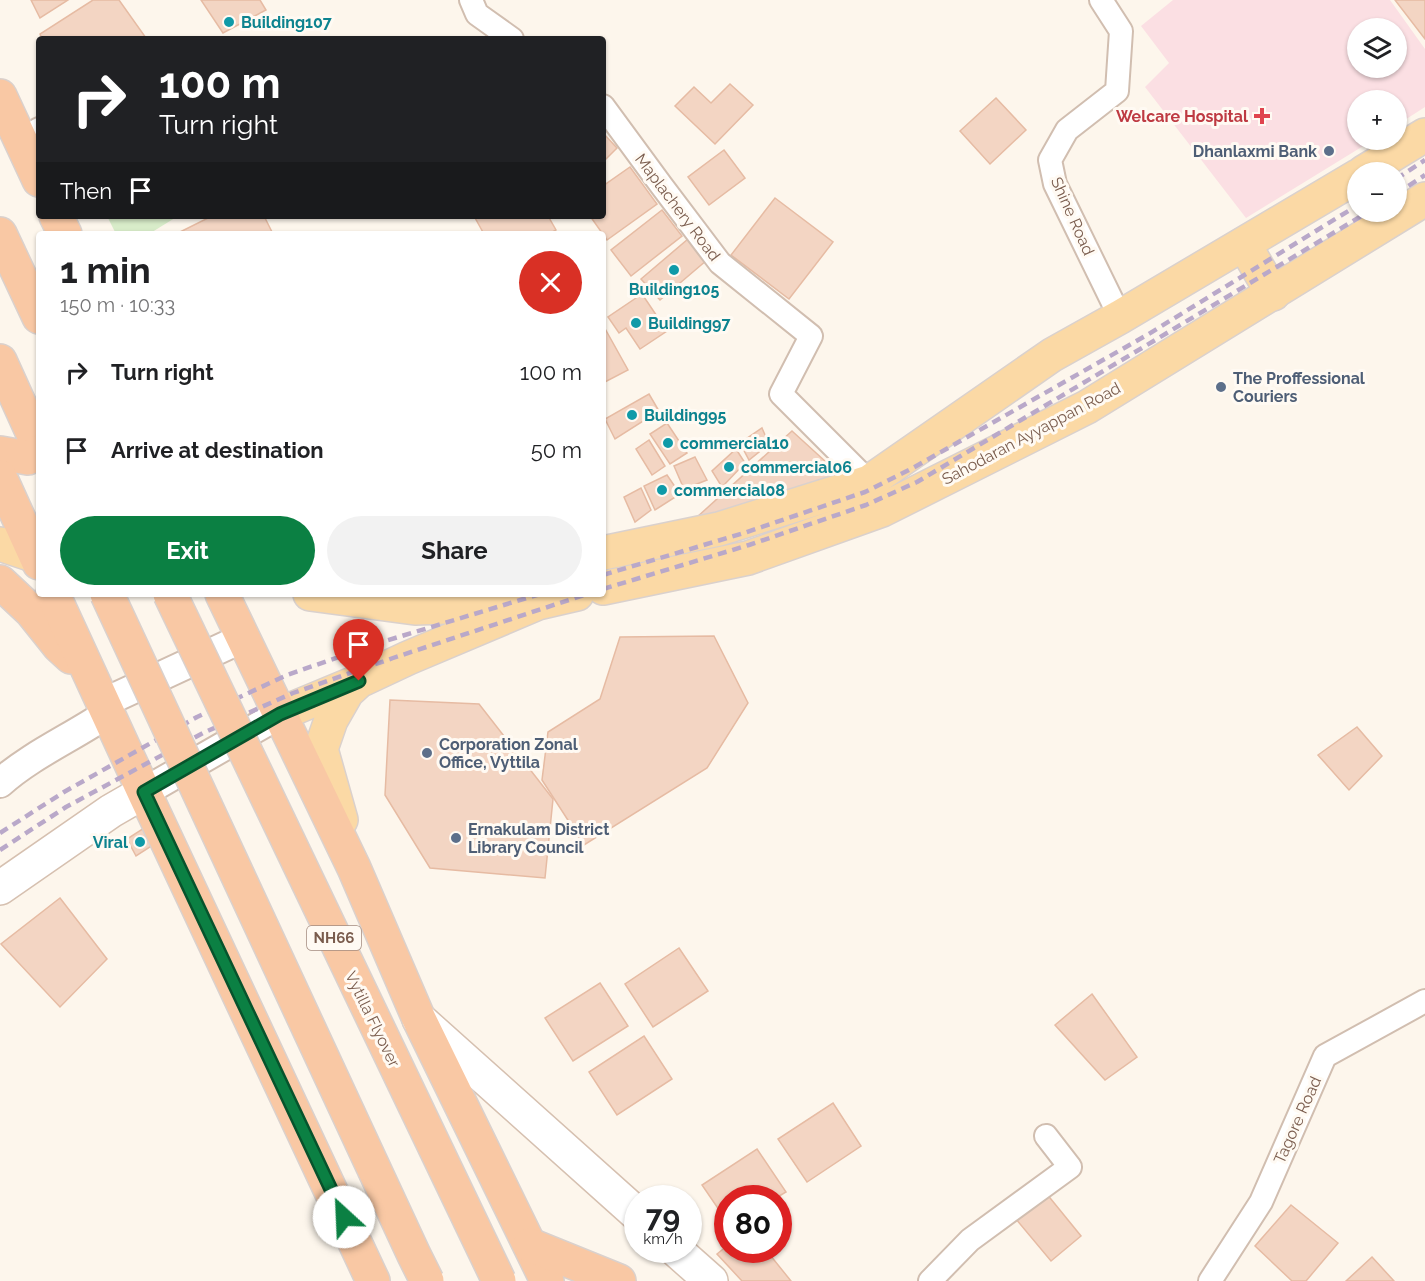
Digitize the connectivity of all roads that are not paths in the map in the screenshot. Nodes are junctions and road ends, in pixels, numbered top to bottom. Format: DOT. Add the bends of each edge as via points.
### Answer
graph roads {
  1 [pos="471,0"];
  2 [pos="1101,0"];
  3 [pos="508,36"];
  4 [pos="0,96"];
  5 [pos="606,110"];
  6 [pos="30,135"];
  7 [pos="1425,135"];
  8 [pos="1380,162"];
  9 [pos="36,165"];
  10 [pos="1347,183"];
  11 [pos="1425,199"];
  12 [pos="0,234"];
  13 [pos="1244,244"];
  14 [pos="1273,294"];
  15 [pos="36,311"];
  16 [pos="1120,317"];
  17 [pos="0,361"];
  18 [pos="36,440"];
  19 [pos="0,453"];
  20 [pos="36,454"];
  21 [pos="0,477"];
  22 [pos="869,482"];
  23 [pos="19,513"];
  24 [pos="0,544"];
  25 [pos="606,552"];
  26 [pos="36,554"];
  27 [pos="36,558"];
  28 [pos="0,582"];
  29 [pos="606,587"];
  30 [pos="54,597"];
  31 [pos="108,597"];
  32 [pos="171,597"];
  33 [pos="223,597"];
  34 [pos="332,597"];
  35 [pos="564,597"];
  36 [pos="538,603"];
  37 [pos="243,638"];
  38 [pos="359,681"];
  39 [pos="101,699"];
  40 [pos="280,714"];
  41 [pos="0,783"];
  42 [pos="144,792"];
  43 [pos="354,868"];
  44 [pos="0,888"];
  45 [pos="1425,1002"];
  46 [pos="419,1019"];
  47 [pos="1046,1136"];
  48 [pos="624,1202"];
  49 [pos="530,1245"];
  50 [pos="691,1263"];
  51 [pos="374,1281"];
  52 [pos="427,1281"];
  53 [pos="499,1281"];
  54 [pos="547,1281"];
  55 [pos="619,1281"];
  56 [pos="711,1281"];
  57 [pos="930,1281"];
  58 [pos="1210,1281"];
  1 -- 3 [label="street" via="477,14"];
  2 -- 16 [label="street, Shine Road" via="1121,32 1117,91 1067,130 1050,160 1055,184"];
  4 -- 6 [label="highway"];
  5 -- 22 [label="street, Maplachery Road" via="720,263 811,336 781,394"];
  6 -- 9 [label="highway"];
  7 -- 8 [label="main road"];
  10 -- 13 [label="main road"];
  11 -- 14 [label="main road, Sahodaran Ayyappan Road"];
  12 -- 15 [label="highway"];
  13 -- 14 [label="main road"];
  13 -- 16 [label="main road"];
  14 -- 29 [label="main road, Sahodaran Ayyappan Road" via="1087,407 882,510 748,558"];
  16 -- 22 [label="main road" via="1052,355"];
  17 -- 18 [label="highway"];
  19 -- 20 [label="highway" via="28,458"];
  21 -- 23 [label="highway"];
  22 -- 25 [label="main road" via="719,528"];
  23 -- 26 [label="highway"];
  24 -- 27 [label="main road"];
  28 -- 39 [label="highway" via="32,611"];
  30 -- 39 [label="highway"];
  31 -- 52 [label="highway, bridge"];
  32 -- 53 [label="highway, Vytilla Flyover / NH66, bridge"];
  33 -- 37 [label="highway"];
  34 -- 36 [label="main road" via="415,608"];
  35 -- 36 [label="main road"];
  36 -- 38 [label="main road"];
  37 -- 39 [label="street"];
  37 -- 40 [label="highway"];
  38 -- 40 [label="main road"];
  38 -- 43 [label="main road" via="347,692 331,720 321,748"];
  39 -- 41 [label="street" via="85,729"];
  39 -- 42 [label="highway"];
  40 -- 42 [label="street"];
  40 -- 43 [label="highway"];
  42 -- 44 [label="main road"];
  42 -- 51 [label="highway"];
  43 -- 46 [label="highway"];
  45 -- 58 [label="street, Tagore Road" via="1325,1056 1261,1202"];
  46 -- 48 [label="main road"];
  46 -- 49 [label="highway"];
  47 -- 57 [label="street" via="1070,1167 970,1240"];
  49 -- 54 [label="highway"];
  49 -- 55 [label="highway"];
  50 -- 56 [label="main road"];
}
